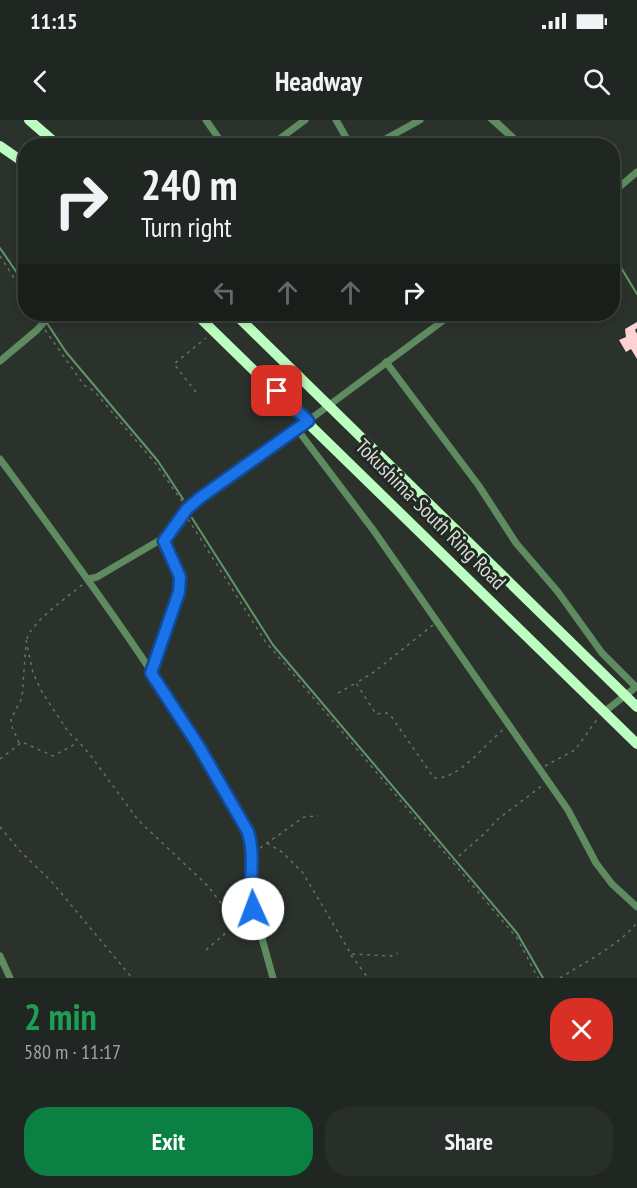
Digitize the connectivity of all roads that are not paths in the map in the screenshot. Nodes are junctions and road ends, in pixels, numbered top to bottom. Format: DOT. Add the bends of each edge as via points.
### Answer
graph roads {
  1 [pos="29,120"];
  2 [pos="206,120"];
  3 [pos="305,120"];
  4 [pos="420,120"];
  5 [pos="495,120"];
  6 [pos="341,122"];
  7 [pos="50,138"];
  8 [pos="219,138"];
  9 [pos="281,138"];
  10 [pos="348,138"];
  11 [pos="387,138"];
  12 [pos="514,138"];
  13 [pos="0,146"];
  14 [pos="18,159"];
  15 [pos="637,172"];
  16 [pos="620,186"];
  17 [pos="44,321"];
  18 [pos="203,321"];
  19 [pos="242,321"];
  20 [pos="442,321"];
  21 [pos="0,361"];
  22 [pos="386,362"];
  23 [pos="329,405"];
  24 [pos="308,421"];
  25 [pos="297,429"];
  26 [pos="0,459"];
  27 [pos="164,541"];
  28 [pos="89,579"];
  29 [pos="151,673"];
  30 [pos="625,695"];
  31 [pos="637,707"];
  32 [pos="604,712"];
  33 [pos="637,744"];
  34 [pos="637,907"];
  35 [pos="0,956"];
  36 [pos="10,978"];
  37 [pos="273,978"];
  1 -- 7 [label="highway"];
  2 -- 8 [label="street"];
  3 -- 9 [label="street"];
  4 -- 11 [label="street"];
  5 -- 12 [label="street"];
  6 -- 10 [label="street"];
  13 -- 14 [label="highway"];
  15 -- 16 [label="street"];
  17 -- 21 [label="street"];
  18 -- 24 [label="highway, Tokushima-South Ring Road"];
  19 -- 23 [label="highway, Tokushima-South Ring Road"];
  20 -- 22 [label="street"];
  22 -- 23 [label="street"];
  22 -- 30 [label="street" via="479,486 516,543 602,653 636,687"];
  23 -- 24 [label="street"];
  23 -- 30 [label="highway, Tokushima-South Ring Road"];
  24 -- 25 [label="street"];
  24 -- 32 [label="highway, Tokushima-South Ring Road"];
  25 -- 27 [label="street" via="201,497"];
  25 -- 34 [label="street" via="368,523 568,810 596,863"];
  26 -- 28 [label="street"];
  27 -- 28 [label="street"];
  27 -- 29 [label="street" via="180,577 179,592"];
  28 -- 29 [label="street"];
  29 -- 37 [label="street" via="190,731 248,832 252,852 251,899"];
  30 -- 31 [label="highway, Tokushima-South Ring Road"];
  30 -- 32 [label="street"];
  32 -- 33 [label="highway, Tokushima-South Ring Road"];
  35 -- 36 [label="street"];
}
